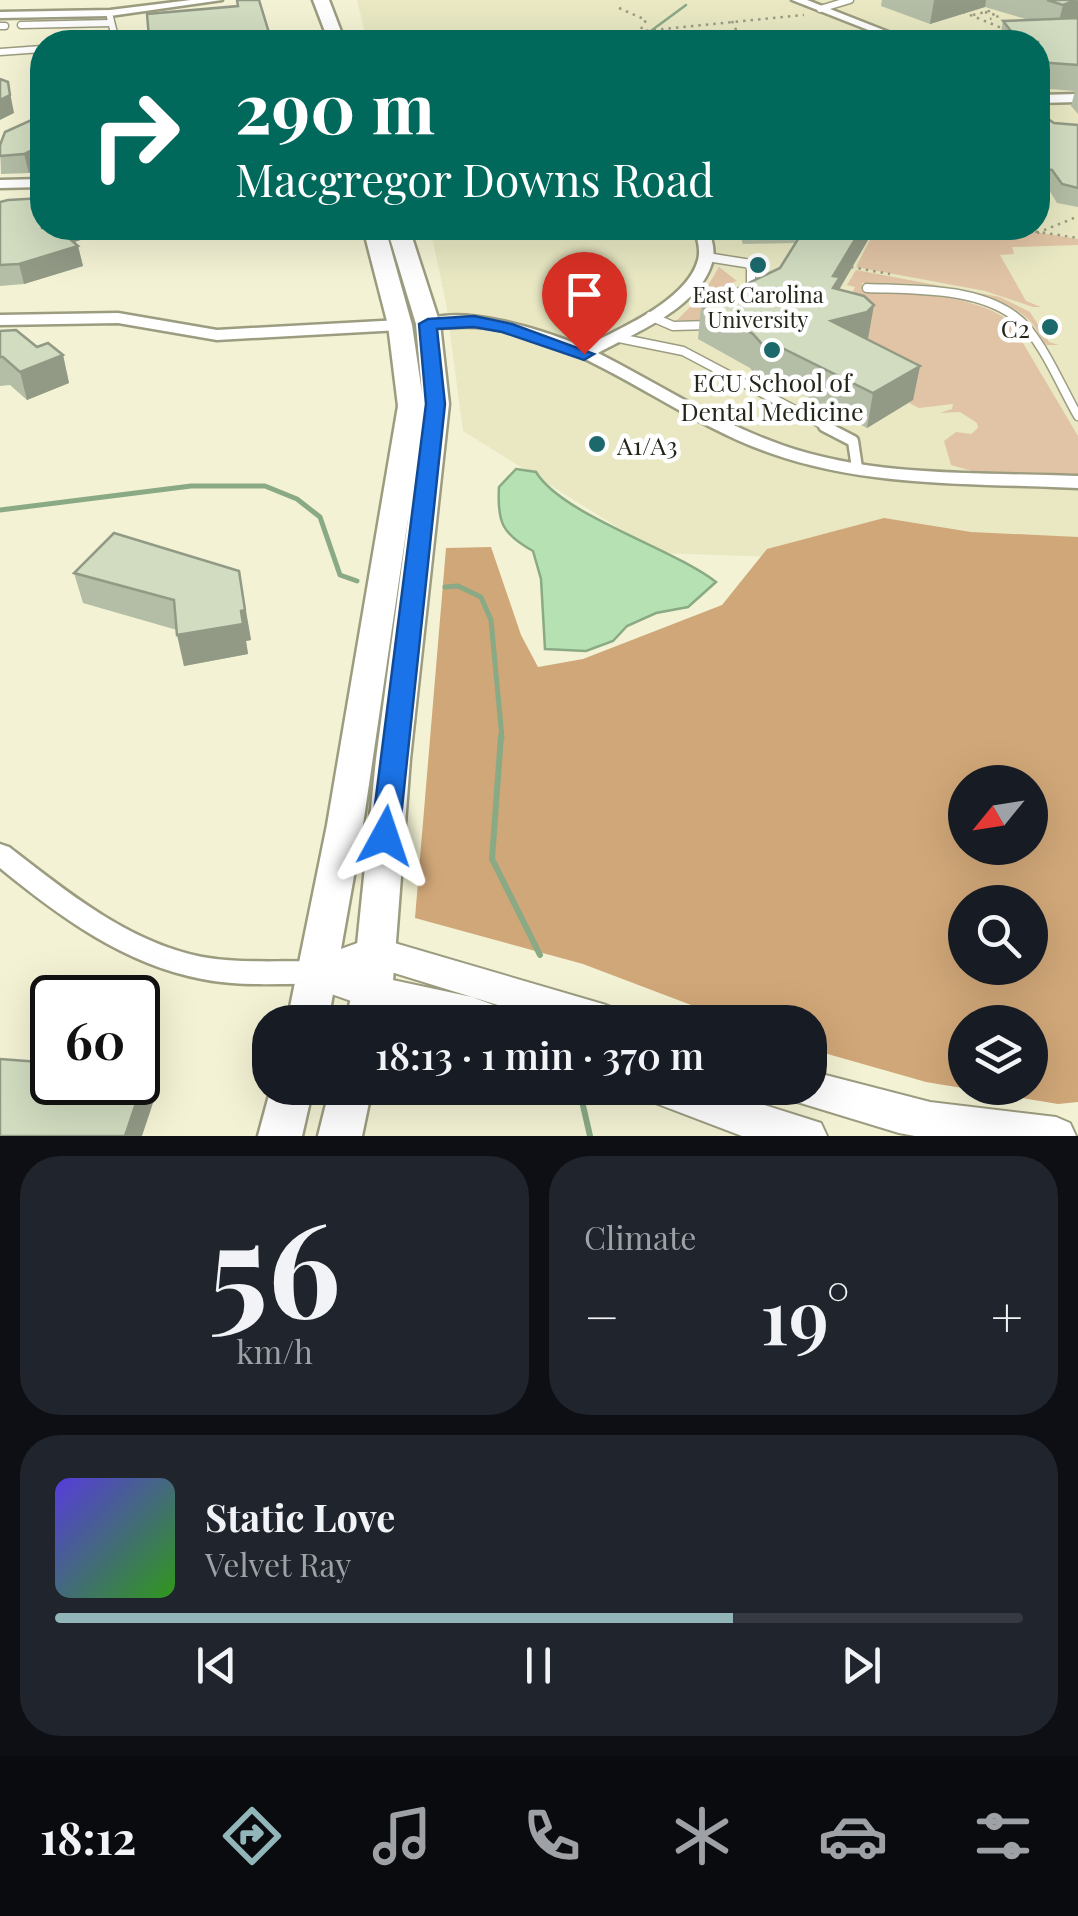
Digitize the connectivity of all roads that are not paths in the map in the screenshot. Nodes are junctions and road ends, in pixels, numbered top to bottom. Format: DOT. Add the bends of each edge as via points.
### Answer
graph roads {
  1 [pos="217,0"];
  2 [pos="305,0"];
  3 [pos="321,0"];
  4 [pos="797,0"];
  5 [pos="850,0"];
  6 [pos="818,11"];
  7 [pos="110,18"];
  8 [pos="2,22"];
  9 [pos="21,25"];
  10 [pos="113,30"];
  11 [pos="314,30"];
  12 [pos="332,30"];
  13 [pos="873,30"];
  14 [pos="30,50"];
  15 [pos="0,52"];
  16 [pos="1078,98"];
  17 [pos="1050,99"];
  18 [pos="30,183"];
  19 [pos="0,184"];
  20 [pos="379,240"];
  21 [pos="400,240"];
  22 [pos="703,240"];
  23 [pos="707,258"];
  24 [pos="867,288"];
  25 [pos="748,309"];
  26 [pos="650,316"];
  27 [pos="0,320"];
  28 [pos="718,322"];
  29 [pos="414,325"];
  30 [pos="613,337"];
  31 [pos="584,354"];
  32 [pos="1078,416"];
  33 [pos="857,468"];
  34 [pos="1078,482"];
  35 [pos="0,854"];
  36 [pos="374,952"];
  37 [pos="318,973"];
  38 [pos="311,1005"];
  39 [pos="365,1005"];
  40 [pos="369,1005"];
  41 [pos="550,1005"];
  42 [pos="827,1094"];
  43 [pos="288,1105"];
  44 [pos="347,1105"];
  45 [pos="710,1105"];
  46 [pos="280,1136"];
  47 [pos="340,1136"];
  48 [pos="808,1136"];
  49 [pos="1056,1136"];
  1 -- 7 [label="street"];
  2 -- 11 [label="main road"];
  3 -- 12 [label="main road"];
  4 -- 6 [label="street"];
  5 -- 6 [label="lane"];
  6 -- 13 [label="street"];
  7 -- 8 [label="street"];
  7 -- 9 [label="lane"];
  7 -- 10 [label="lane"];
  14 -- 15 [label="lane"];
  16 -- 17 [label="street"];
  18 -- 19 [label="street"];
  20 -- 29 [label="main road"];
  21 -- 29 [label="main road"];
  22 -- 23 [label="street"];
  23 -- 25 [label="lane" via="750,264"];
  23 -- 26 [label="street" via="676,301"];
  24 -- 32 [label="lane" via="967,297 1016,317"];
  26 -- 28 [label="lane" via="673,326"];
  26 -- 30 [label="street"];
  27 -- 29 [label="street" via="118,318 217,335"];
  29 -- 31 [label="street" via="490,324"];
  29 -- 36 [label="main road" via="436,404"];
  29 -- 37 [label="main road" via="411,406"];
  30 -- 31 [label="street"];
  30 -- 33 [label="lane" via="683,351 824,424 853,441"];
  31 -- 33 [label="street" via="774,449"];
  33 -- 34 [label="street"];
  35 -- 37 [label="street" via="68,907 134,946 202,968"];
  36 -- 37 [label="main road"];
  36 -- 40 [label="main road"];
  36 -- 41 [label="main road"];
  37 -- 38 [label="main road"];
  37 -- 39 [label="main road"];
  42 -- 49 [label="main road" via="886,1114"];
  43 -- 46 [label="main road"];
  44 -- 47 [label="main road"];
  45 -- 48 [label="main road"];
}
